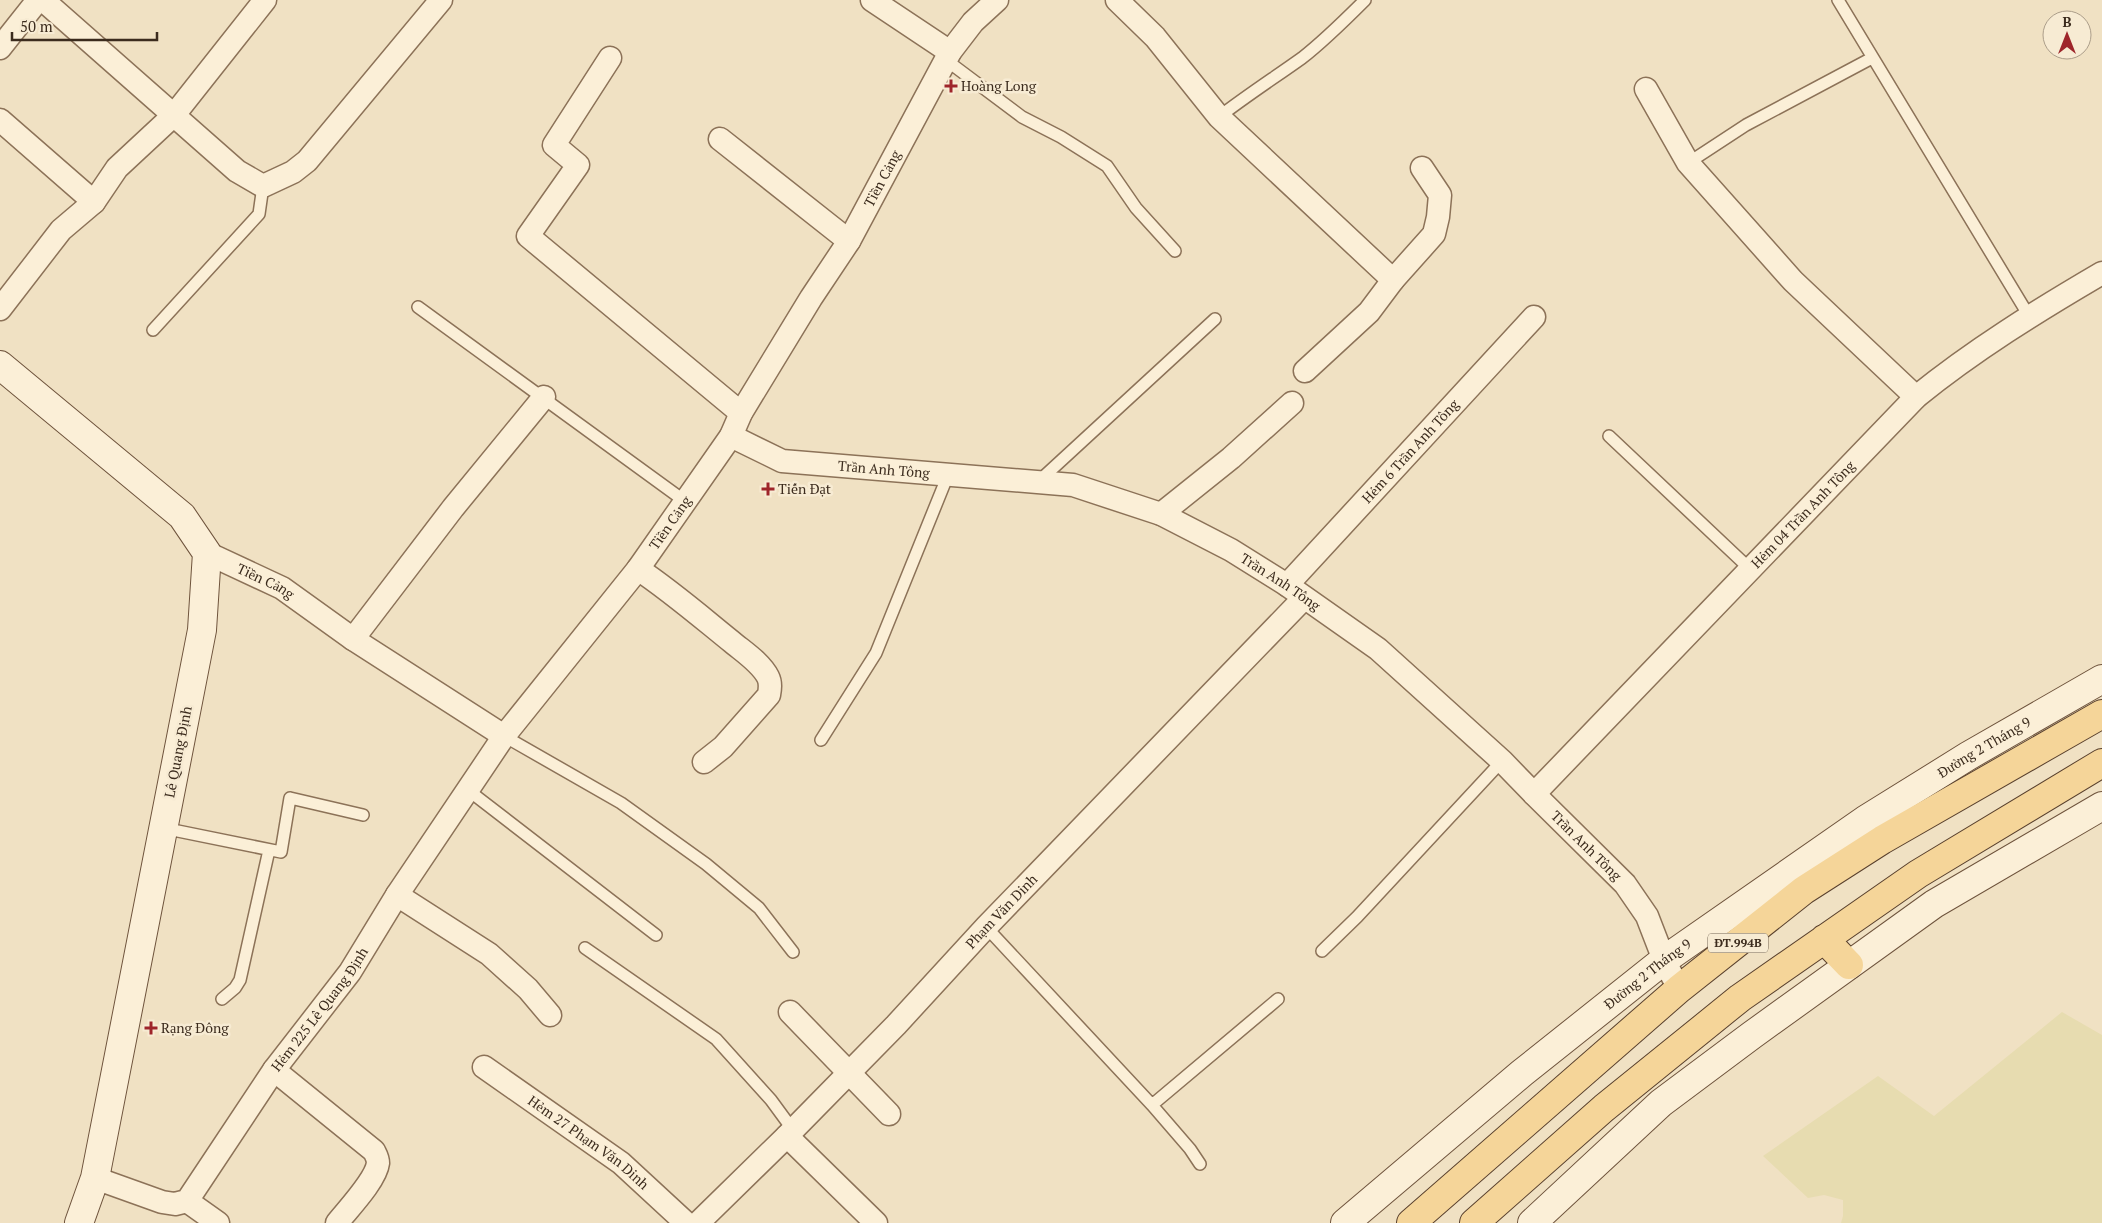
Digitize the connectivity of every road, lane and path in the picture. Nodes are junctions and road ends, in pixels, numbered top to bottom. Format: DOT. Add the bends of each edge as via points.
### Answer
graph roads {
  1 [pos="38,0"];
  2 [pos="43,0"];
  3 [pos="265,0"];
  4 [pos="872,0"];
  5 [pos="997,0"];
  6 [pos="1117,0"];
  7 [pos="1365,0"];
  8 [pos="1838,0"];
  9 [pos="438,4"];
  10 [pos="0,48"];
  11 [pos="948,56"];
  12 [pos="610,58"];
  13 [pos="1872,58"];
  14 [pos="1646,89"];
  15 [pos="174,115"];
  16 [pos="1219,116"];
  17 [pos="0,120"];
  18 [pos="720,139"];
  19 [pos="1688,163"];
  20 [pos="1422,168"];
  21 [pos="263,186"];
  22 [pos="94,202"];
  23 [pos="849,241"];
  24 [pos="1175,251"];
  25 [pos="2102,273"];
  26 [pos="1393,280"];
  27 [pos="418,307"];
  28 [pos="0,309"];
  29 [pos="2029,316"];
  30 [pos="1534,317"];
  31 [pos="1215,319"];
  32 [pos="152,330"];
  33 [pos="0,365"];
  34 [pos="1305,371"];
  35 [pos="544,397"];
  36 [pos="1916,397"];
  37 [pos="1292,402"];
  38 [pos="741,412"];
  39 [pos="731,436"];
  40 [pos="1609,436"];
  41 [pos="948,475"];
  42 [pos="1039,481"];
  43 [pos="686,502"];
  44 [pos="1161,514"];
  45 [pos="207,553"];
  46 [pos="638,568"];
  47 [pos="1750,569"];
  48 [pos="1295,591"];
  49 [pos="352,639"];
  50 [pos="2102,679"];
  51 [pos="2102,714"];
  52 [pos="504,736"];
  53 [pos="821,740"];
  54 [pos="1502,761"];
  55 [pos="704,762"];
  56 [pos="2102,763"];
  57 [pos="468,790"];
  58 [pos="1534,794"];
  59 [pos="2102,806"];
  60 [pos="363,815"];
  61 [pos="163,828"];
  62 [pos="269,850"];
  63 [pos="1798,881"];
  64 [pos="398,895"];
  65 [pos="986,927"];
  66 [pos="656,935"];
  67 [pos="1824,939"];
  68 [pos="585,948"];
  69 [pos="1322,951"];
  70 [pos="793,952"];
  71 [pos="1664,960"];
  72 [pos="1849,965"];
  73 [pos="1679,989"];
  74 [pos="222,999"];
  75 [pos="1278,999"];
  76 [pos="790,1012"];
  77 [pos="550,1015"];
  78 [pos="484,1067"];
  79 [pos="274,1070"];
  80 [pos="849,1072"];
  81 [pos="1152,1104"];
  82 [pos="889,1114"];
  83 [pos="790,1133"];
  84 [pos="1200,1164"];
  85 [pos="96,1178"];
  86 [pos="187,1201"];
  87 [pos="79,1223"];
  88 [pos="218,1223"];
  89 [pos="337,1223"];
  90 [pos="686,1223"];
  91 [pos="698,1223"];
  92 [pos="876,1223"];
  93 [pos="1344,1223"];
  94 [pos="1410,1223"];
  95 [pos="1474,1223"];
  96 [pos="1532,1223"];
  1 -- 10 [label="street"];
  2 -- 15 [label="street"];
  3 -- 15 [label="street"];
  4 -- 11 [label="street"];
  5 -- 11 [label="street, Tiền Cảng" via="978,17"];
  6 -- 16 [label="street" via="1155,37"];
  7 -- 16 [label="lane" via="1308,52"];
  8 -- 13 [label="lane"];
  9 -- 21 [label="street" via="307,161 293,172"];
  11 -- 23 [label="street, Tiền Cảng"];
  11 -- 24 [label="lane" via="1022,118 1107,166 1136,208"];
  12 -- 38 [label="street" via="554,146 578,165 528,236"];
  13 -- 19 [label="lane" via="1746,125"];
  13 -- 29 [label="lane"];
  14 -- 19 [label="street"];
  15 -- 21 [label="street" via="237,171"];
  15 -- 22 [label="street" via="117,168"];
  16 -- 26 [label="street"];
  17 -- 22 [label="street"];
  18 -- 23 [label="street"];
  19 -- 36 [label="street" via="1793,281"];
  20 -- 26 [label="street" via="1440,195 1434,234"];
  21 -- 32 [label="lane" via="259,214"];
  22 -- 28 [label="street" via="61,230"];
  23 -- 38 [label="street, Tiền Cảng"];
  25 -- 29 [label="street, Hẻm 04 Trần Anh Tông"];
  26 -- 34 [label="street" via="1369,312"];
  27 -- 35 [label="lane"];
  29 -- 36 [label="street, Hẻm 04 Trần Anh Tông"];
  30 -- 48 [label="street, Hẻm 6 Trần Anh Tông"];
  31 -- 42 [label="lane"];
  33 -- 45 [label="main road" via="182,516"];
  35 -- 43 [label="lane"];
  35 -- 49 [label="street"];
  36 -- 47 [label="street, Hẻm 04 Trần Anh Tông"];
  37 -- 44 [label="street" via="1231,458"];
  38 -- 39 [label="street, Tiền Cảng"];
  39 -- 41 [label="street, Trần Anh Tông" via="782,461"];
  39 -- 43 [label="street, Tiền Cảng"];
  40 -- 47 [label="lane"];
  41 -- 42 [label="street, Trần Anh Tông"];
  41 -- 53 [label="lane" via="876,653"];
  42 -- 44 [label="street, Trần Anh Tông" via="1073,485"];
  43 -- 46 [label="street, Tiền Cảng"];
  44 -- 48 [label="street, Trần Anh Tông" via="1231,550"];
  45 -- 49 [label="street, Tiền Cảng" via="282,588"];
  45 -- 61 [label="main road, Lê Quang Định" via="202,630"];
  46 -- 52 [label="street, Tiền Cảng"];
  46 -- 55 [label="street" via="735,645 769,678 771,688 768,695 723,747"];
  47 -- 58 [label="street, Hẻm 04 Trần Anh Tông"];
  48 -- 54 [label="street, Trần Anh Tông" via="1378,649"];
  48 -- 65 [label="street, Phạm Văn Dinh"];
  49 -- 52 [label="street, Tiền Cảng"];
  50 -- 63 [label="main road, Đường 2 Tháng 9 / ĐT.994B" via="1865,820"];
  51 -- 63 [label="main road, Đường 2 Tháng 9 / ĐT.994B" via="1882,840"];
  52 -- 57 [label="street, Hẻm 225 Lê Quang Định"];
  52 -- 70 [label="lane" via="621,803 706,864 759,908"];
  54 -- 58 [label="street, Trần Anh Tông"];
  54 -- 69 [label="lane" via="1358,917"];
  56 -- 67 [label="main road" via="1918,874"];
  57 -- 64 [label="street, Hẻm 225 Lê Quang Định"];
  57 -- 66 [label="lane"];
  58 -- 71 [label="street, Trần Anh Tông" via="1625,884 1647,916"];
  59 -- 72 [label="main road" via="1934,904"];
  60 -- 62 [label="lane" via="290,798 280,852"];
  61 -- 62 [label="lane"];
  61 -- 85 [label="main road, Lê Quang Định"];
  62 -- 74 [label="lane" via="240,980"];
  63 -- 71 [label="main road, Đường 2 Tháng 9 / ĐT.994B"];
  63 -- 73 [label="main road, Đường 2 Tháng 9 / ĐT.994B"];
  64 -- 77 [label="street" via="489,954 528,989"];
  64 -- 79 [label="street, Hẻm 225 Lê Quang Định" via="350,972"];
  65 -- 80 [label="street, Phạm Văn Dinh"];
  65 -- 81 [label="lane"];
  67 -- 72 [label="main road"];
  67 -- 95 [label="main road" via="1740,998 1612,1102"];
  68 -- 83 [label="lane" via="716,1038 771,1100"];
  71 -- 73 [label="street, Trần Anh Tông"];
  71 -- 93 [label="main road, Đường 2 Tháng 9 / ĐT.994B" via="1522,1073"];
  72 -- 96 [label="main road" via="1661,1103"];
  73 -- 94 [label="main road, Đường 2 Tháng 9 / ĐT.994B"];
  75 -- 81 [label="lane"];
  76 -- 80 [label="street"];
  78 -- 90 [label="street, Hẻm 27 Phạm Văn Dinh" via="621,1163"];
  79 -- 86 [label="street, Hẻm 225 Lê Quang Định"];
  79 -- 89 [label="street" via="374,1151 377,1158 371,1179"];
  80 -- 82 [label="street"];
  80 -- 83 [label="street, Phạm Văn Dinh"];
  81 -- 84 [label="lane"];
  83 -- 91 [label="street, Phạm Văn Dinh"];
  83 -- 92 [label="street"];
  85 -- 86 [label="street" via="162,1202 176,1204"];
  85 -- 87 [label="main road, Lê Quang Định"];
  86 -- 88 [label="street"];
}
